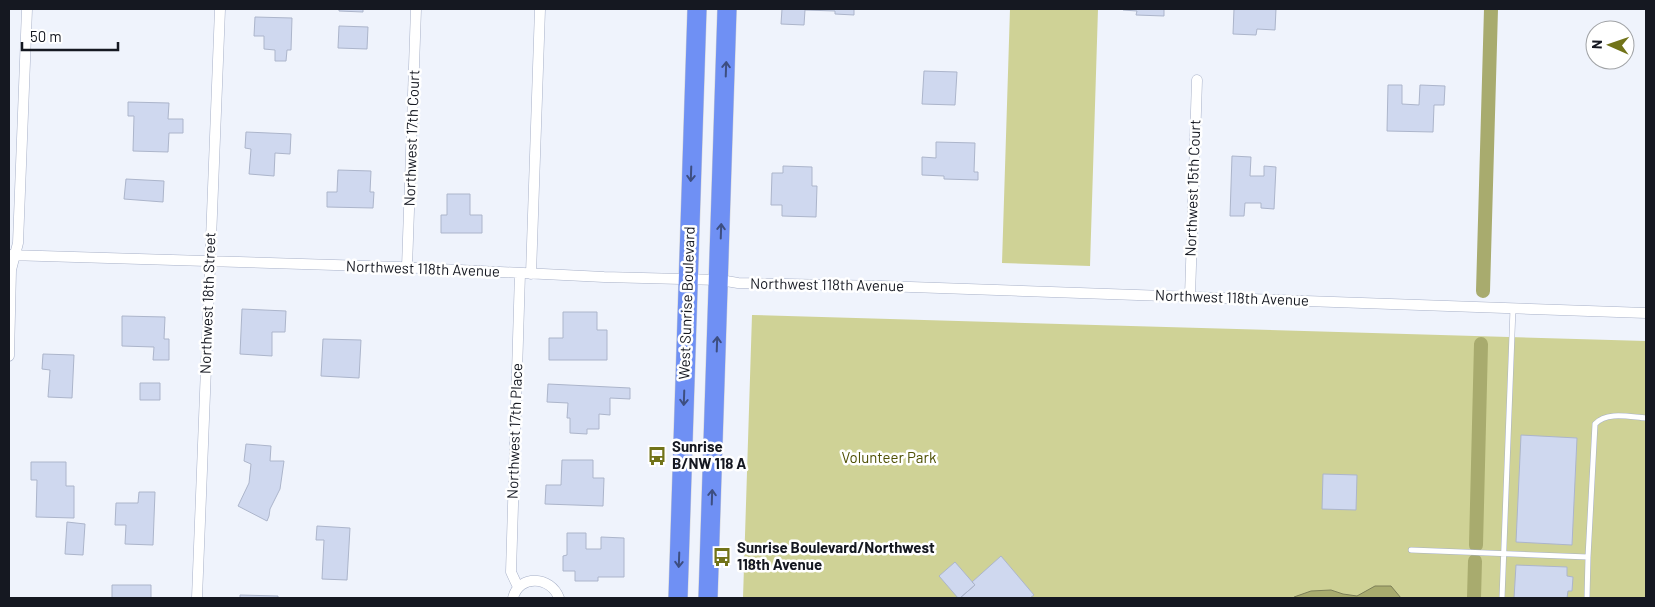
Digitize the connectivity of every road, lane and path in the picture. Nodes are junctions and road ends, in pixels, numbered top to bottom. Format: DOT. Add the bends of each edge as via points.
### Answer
graph roads {
  1 [pos="27,9"];
  2 [pos="220,9"];
  3 [pos="416,9"];
  4 [pos="540,9"];
  5 [pos="697,9"];
  6 [pos="727,9"];
  7 [pos="1197,80"];
  8 [pos="12,255"];
  9 [pos="210,262"];
  10 [pos="407,267"];
  11 [pos="525,273"];
  12 [pos="688,279"];
  13 [pos="720,280"];
  14 [pos="1190,296"];
  15 [pos="1513,308"];
  16 [pos="1646,313"];
  17 [pos="9,356"];
  18 [pos="1646,418"];
  19 [pos="1411,550"];
  20 [pos="1504,553"];
  21 [pos="1588,557"];
  22 [pos="518,587"];
  23 [pos="197,598"];
  24 [pos="513,598"];
  25 [pos="559,598"];
  26 [pos="678,598"];
  27 [pos="708,598"];
  28 [pos="1502,598"];
  29 [pos="1587,598"];
  1 -- 8 [label="street" via="18,243"];
  2 -- 9 [label="street, Northwest 18th Street"];
  3 -- 10 [label="street, Northwest 17th Court"];
  4 -- 11 [label="street, Northwest 17th Place"];
  5 -- 12 [label="highway, West Sunrise Boulevard, one-way"];
  13 -- 6 [label="highway, West Sunrise Boulevard, one-way"];
  7 -- 14 [label="street, Northwest 15th Court"];
  8 -- 9 [label="street, Northwest 118th Avenue"];
  8 -- 17 [label="street"];
  9 -- 10 [label="street, Northwest 118th Avenue"];
  9 -- 23 [label="street, Northwest 18th Street"];
  10 -- 11 [label="street, Northwest 118th Avenue"];
  11 -- 12 [label="street, Northwest 118th Avenue"];
  11 -- 22 [label="street, Northwest 17th Place" via="511,572"];
  12 -- 13 [label="street, Northwest 118th Avenue"];
  12 -- 26 [label="highway, West Sunrise Boulevard, one-way"];
  13 -- 14 [label="street, Northwest 118th Avenue"];
  27 -- 13 [label="highway, West Sunrise Boulevard, one-way"];
  14 -- 15 [label="street, Northwest 118th Avenue"];
  15 -- 16 [label="street, Northwest 118th Avenue"];
  15 -- 20 [label="lane"];
  18 -- 21 [label="lane" via="1609,416 1595,424"];
  19 -- 20 [label="lane"];
  20 -- 21 [label="lane"];
  20 -- 28 [label="lane"];
  21 -- 29 [label="lane"];
  22 -- 24 [label="street"];
  22 -- 25 [label="street" via="539,580 552,587"];
}
